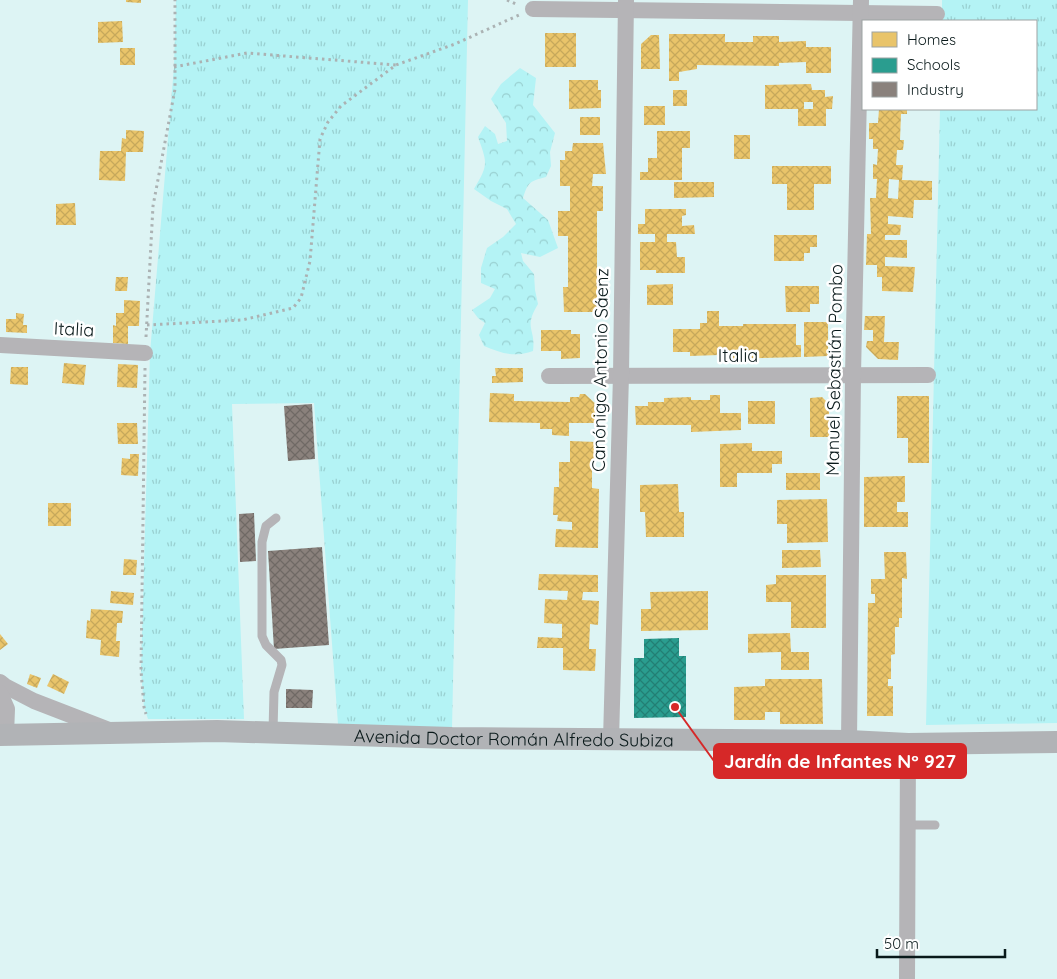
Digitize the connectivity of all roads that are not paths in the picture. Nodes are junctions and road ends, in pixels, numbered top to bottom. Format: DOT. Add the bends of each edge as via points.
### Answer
graph roads {
  1 [pos="626,5"];
  2 [pos="861,7"];
  3 [pos="533,9"];
  4 [pos="937,14"];
  5 [pos="0,346"];
  6 [pos="145,353"];
  7 [pos="621,375"];
  8 [pos="853,375"];
  9 [pos="928,375"];
  10 [pos="549,376"];
  11 [pos="276,518"];
  12 [pos="0,682"];
  13 [pos="0,693"];
  14 [pos="273,732"];
  15 [pos="116,733"];
  16 [pos="3,735"];
  17 [pos="611,740"];
  18 [pos="849,741"];
  19 [pos="1057,742"];
  20 [pos="908,744"];
  21 [pos="907,825"];
  22 [pos="935,825"];
  23 [pos="907,979"];
  1 -- 2 [label="street"];
  1 -- 3 [label="street"];
  1 -- 7 [label="street, Canónigo Antonio Sáenz"];
  2 -- 4 [label="street"];
  2 -- 8 [label="street, Manuel Sebastián Pombo"];
  5 -- 6 [label="street, Italia"];
  7 -- 8 [label="street, Italia"];
  7 -- 10 [label="street, Italia"];
  7 -- 17 [label="street, Canónigo Antonio Sáenz"];
  8 -- 9 [label="street, Italia"];
  8 -- 18 [label="street, Manuel Sebastián Pombo"];
  11 -- 14 [label="lane" via="266,526 262,542 262,636 282,665 274,692"];
  12 -- 15 [label="street" via="34,701"];
  13 -- 16 [label="street" via="7,709"];
  14 -- 15 [label="main road, Avenida Doctor Román Alfredo Subiza"];
  14 -- 17 [label="main road, Avenida Doctor Román Alfredo Subiza"];
  15 -- 16 [label="main road, Avenida Doctor Román Alfredo Subiza"];
  17 -- 18 [label="main road, Avenida Doctor Román Alfredo Subiza"];
  18 -- 20 [label="main road, Avenida Doctor Román Alfredo Subiza"];
  19 -- 20 [label="main road, Avenida Doctor Román Alfredo Subiza"];
  20 -- 21 [label="street"];
  21 -- 22 [label="lane"];
  21 -- 23 [label="street"];
}
